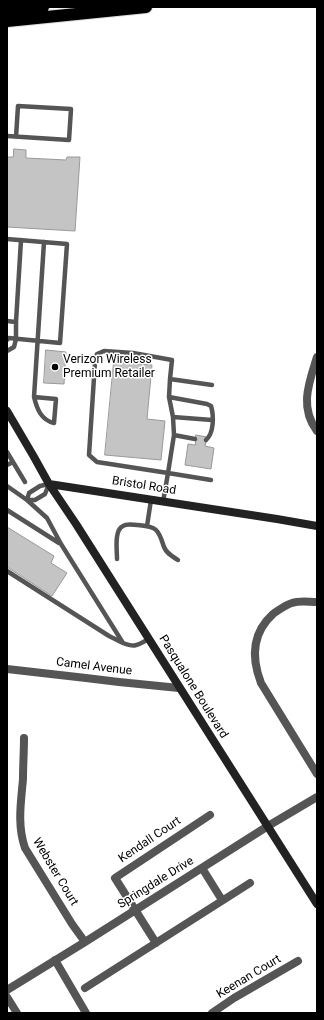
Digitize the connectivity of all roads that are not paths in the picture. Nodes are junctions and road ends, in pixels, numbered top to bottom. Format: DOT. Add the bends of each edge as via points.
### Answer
graph roads {
  1 [pos="43,7"];
  2 [pos="146,7"];
  3 [pos="7,10"];
  4 [pos="7,21"];
  5 [pos="7,136"];
  6 [pos="16,137"];
  7 [pos="7,239"];
  8 [pos="21,240"];
  9 [pos="44,242"];
  10 [pos="7,321"];
  11 [pos="16,322"];
  12 [pos="16,339"];
  13 [pos="7,340"];
  14 [pos="38,341"];
  15 [pos="7,351"];
  16 [pos="317,357"];
  17 [pos="170,379"];
  18 [pos="212,385"];
  19 [pos="34,397"];
  20 [pos="169,397"];
  21 [pos="7,411"];
  22 [pos="173,417"];
  23 [pos="212,420"];
  24 [pos="317,431"];
  25 [pos="174,435"];
  26 [pos="196,439"];
  27 [pos="206,440"];
  28 [pos="7,452"];
  29 [pos="13,462"];
  30 [pos="7,465"];
  31 [pos="168,473"];
  32 [pos="211,480"];
  33 [pos="25,482"];
  34 [pos="49,484"];
  35 [pos="7,486"];
  36 [pos="27,500"];
  37 [pos="151,500"];
  38 [pos="163,502"];
  39 [pos="7,510"];
  40 [pos="147,526"];
  41 [pos="317,526"];
  42 [pos="61,544"];
  43 [pos="117,558"];
  44 [pos="178,560"];
  45 [pos="7,571"];
  46 [pos="317,602"];
  47 [pos="149,639"];
  48 [pos="123,643"];
  49 [pos="7,669"];
  50 [pos="179,688"];
  51 [pos="24,738"];
  52 [pos="317,774"];
  53 [pos="317,797"];
  54 [pos="210,815"];
  55 [pos="268,826"];
  56 [pos="202,868"];
  57 [pos="250,883"];
  58 [pos="222,900"];
  59 [pos="317,904"];
  60 [pos="136,910"];
  61 [pos="85,942"];
  62 [pos="156,943"];
  63 [pos="55,960"];
  64 [pos="298,961"];
  65 [pos="85,988"];
  66 [pos="7,990"];
  67 [pos="7,997"];
  68 [pos="17,1013"];
  69 [pos="86,1013"];
  70 [pos="212,1013"];
  1 -- 3 [label="highway"];
  2 -- 4 [label="highway"];
  5 -- 6 [label="lane"];
  6 -- 6 [label="lane" via="69,140 71,109 18,106"];
  7 -- 8 [label="lane"];
  8 -- 9 [label="lane"];
  8 -- 11 [label="lane"];
  9 -- 14 [label="lane"];
  9 -- 14 [label="lane" via="67,244 60,343"];
  10 -- 11 [label="lane"];
  11 -- 12 [label="lane"];
  12 -- 13 [label="lane"];
  12 -- 14 [label="lane"];
  12 -- 15 [label="lane" via="14,347"];
  14 -- 19 [label="lane"];
  16 -- 24 [label="street" via="308,385 307,406"];
  17 -- 18 [label="lane"];
  17 -- 20 [label="lane"];
  17 -- 31 [label="lane" via="172,360 133,353 104,351 98,354 95,362 89,455 97,462"];
  19 -- 19 [label="lane" via="37,409 43,417 54,424 56,398"];
  20 -- 22 [label="lane"];
  20 -- 23 [label="lane" via="211,406"];
  21 -- 34 [label="street"];
  22 -- 23 [label="lane"];
  22 -- 25 [label="lane"];
  23 -- 27 [label="lane" via="211,431"];
  25 -- 26 [label="lane"];
  25 -- 31 [label="lane"];
  28 -- 29 [label="lane"];
  29 -- 30 [label="lane"];
  29 -- 33 [label="lane"];
  31 -- 32 [label="lane"];
  31 -- 38 [label="lane"];
  34 -- 36 [label="lane" via="29,493"];
  34 -- 36 [label="lane" via="45,494 35,500"];
  34 -- 37 [label="street, Bristol Road"];
  34 -- 47 [label="street, Pasqualone Boulevard"];
  35 -- 36 [label="lane"];
  36 -- 42 [label="lane" via="47,518"];
  37 -- 38 [label="street, Bristol Road"];
  37 -- 40 [label="lane"];
  38 -- 41 [label="street, Bristol Road"];
  39 -- 42 [label="lane"];
  40 -- 43 [label="lane" via="122,526 117,537"];
  40 -- 44 [label="lane" via="156,530 165,549"];
  42 -- 48 [label="lane"];
  45 -- 48 [label="lane"];
  46 -- 52 [label="street" via="292,603 279,609 259,630 254,656 256,672 261,683"];
  47 -- 48 [label="lane" via="132,647"];
  47 -- 50 [label="street, Pasqualone Boulevard"];
  49 -- 50 [label="street, Camel Avenue"];
  50 -- 55 [label="street, Pasqualone Boulevard"];
  51 -- 61 [label="street, Webster Court" via="20,814 22,841"];
  53 -- 55 [label="street, Springdale Drive"];
  54 -- 60 [label="street, Kendall Court" via="115,878"];
  55 -- 56 [label="street, Springdale Drive"];
  55 -- 59 [label="street, Pasqualone Boulevard"];
  56 -- 58 [label="street"];
  56 -- 60 [label="street, Springdale Drive"];
  57 -- 58 [label="street"];
  58 -- 62 [label="street"];
  60 -- 61 [label="street, Springdale Drive"];
  60 -- 62 [label="street"];
  61 -- 63 [label="street, Springdale Drive"];
  62 -- 65 [label="street"];
  63 -- 66 [label="street, Springdale Drive"];
  63 -- 69 [label="street"];
  64 -- 70 [label="street, Keenan Court"];
  67 -- 68 [label="street"];
}
